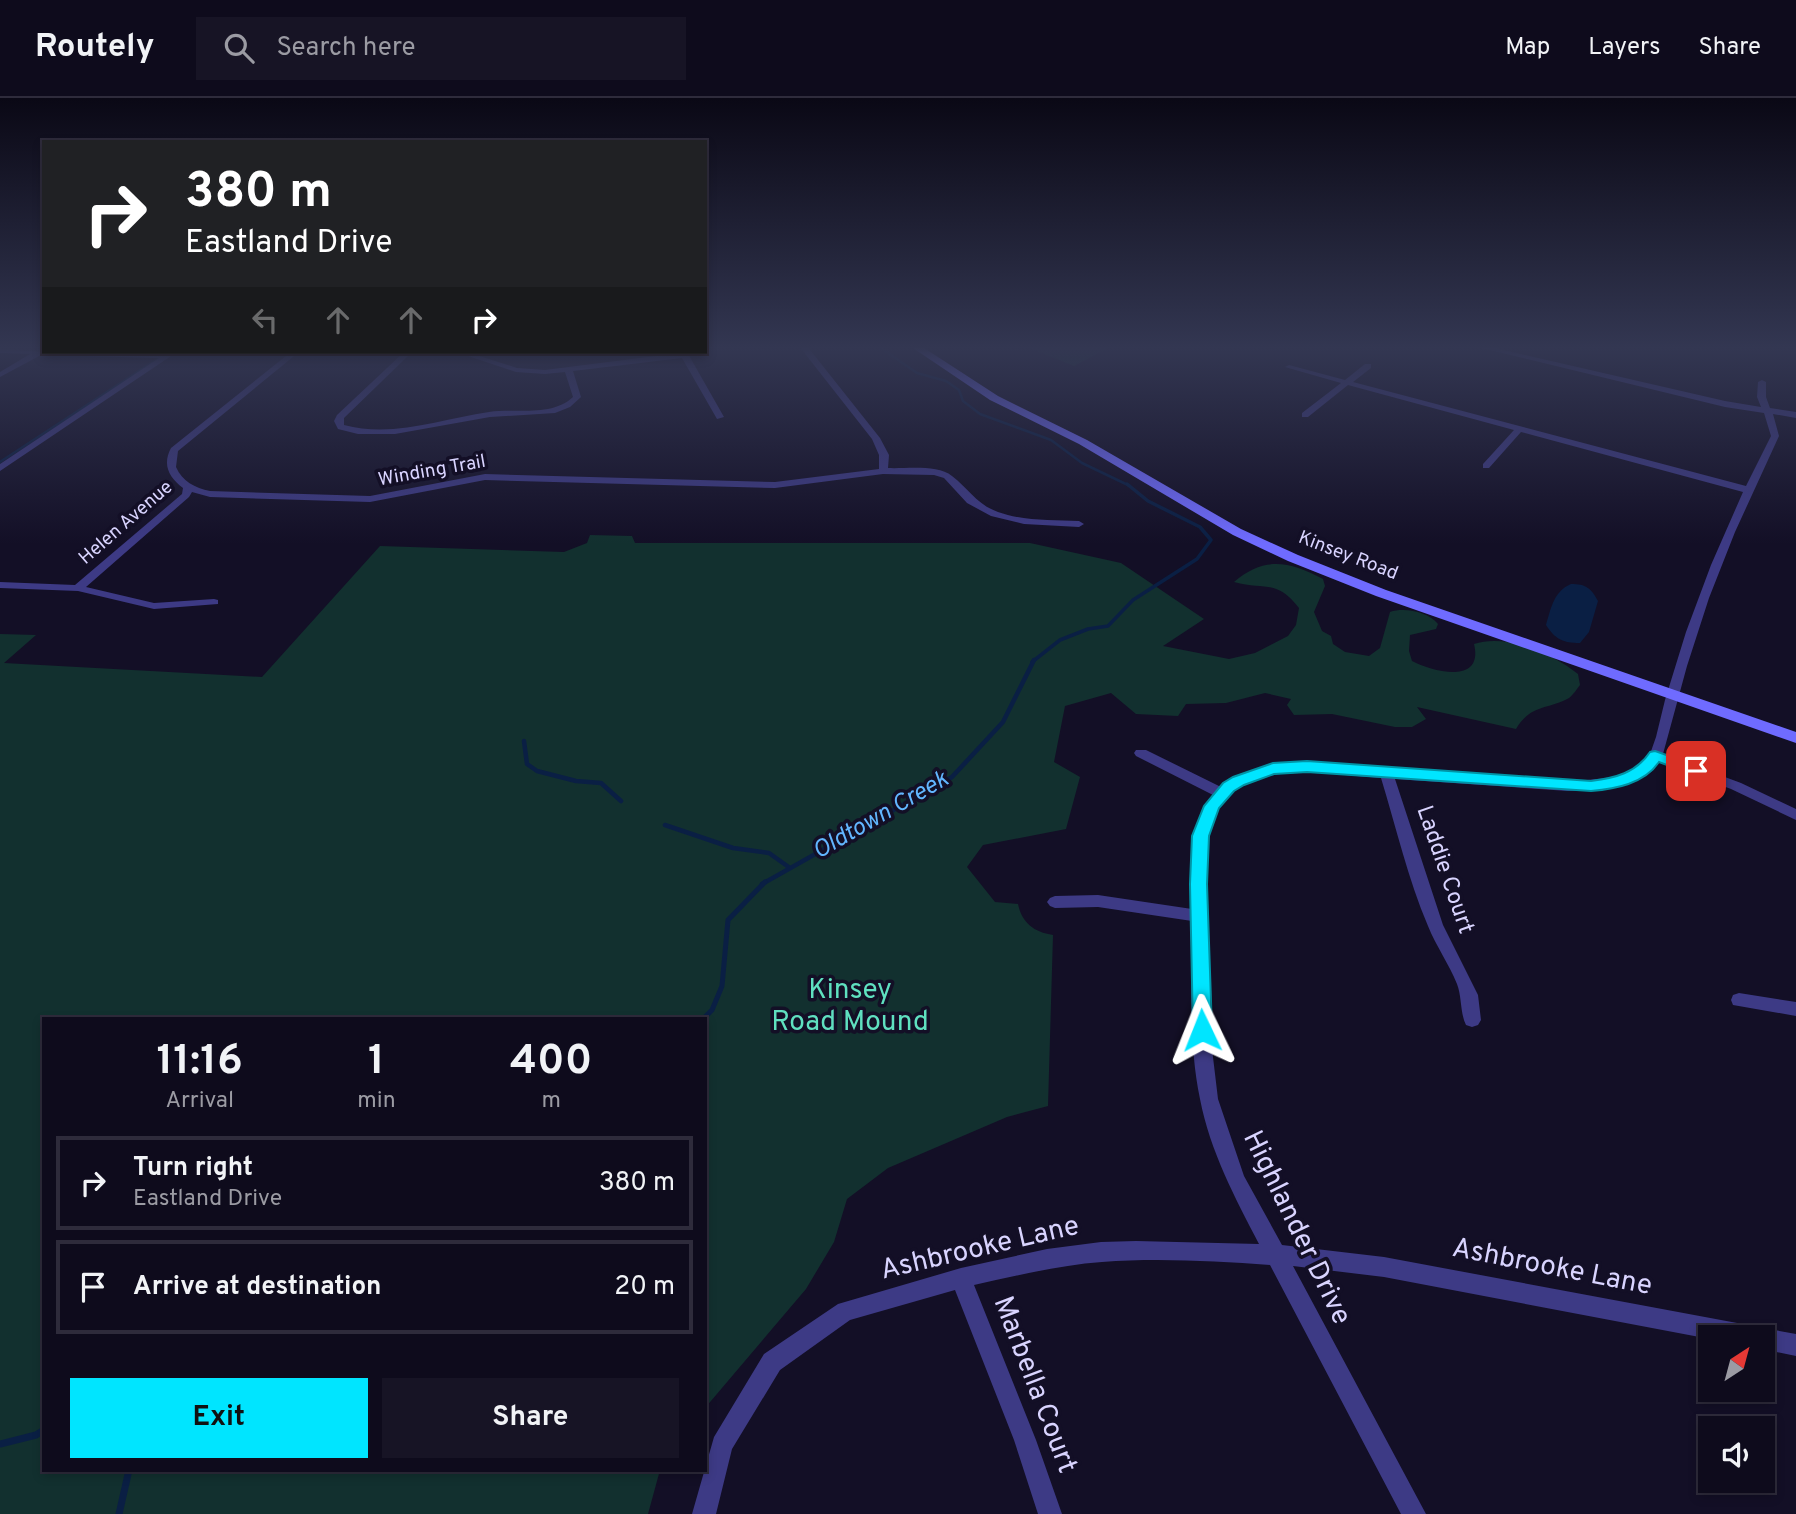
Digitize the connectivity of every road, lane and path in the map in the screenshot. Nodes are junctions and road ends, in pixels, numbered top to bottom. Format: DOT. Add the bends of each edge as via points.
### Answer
graph roads {
  1 [pos="83,412"];
  2 [pos="221,412"];
  3 [pos="345,412"];
  4 [pos="521,412"];
  5 [pos="717,412"];
  6 [pos="855,412"];
  7 [pos="1022,412"];
  8 [pos="1309,412"];
  9 [pos="1460,412"];
  10 [pos="1767,412"];
  11 [pos="1774,412"];
  12 [pos="1305,415"];
  13 [pos="1796,415"];
  14 [pos="720,418"];
  15 [pos="1520,428"];
  16 [pos="1486,466"];
  17 [pos="0,468"];
  18 [pos="883,471"];
  19 [pos="188,488"];
  20 [pos="1748,490"];
  21 [pos="1080,524"];
  22 [pos="0,585"];
  23 [pos="78,588"];
  24 [pos="214,602"];
  25 [pos="1672,695"];
  26 [pos="1796,738"];
  27 [pos="1141,753"];
  28 [pos="1655,756"];
  29 [pos="1387,774"];
  30 [pos="1222,794"];
  31 [pos="1796,815"];
  32 [pos="1055,902"];
  33 [pos="1200,916"];
  34 [pos="1739,1000"];
  35 [pos="1796,1009"];
  36 [pos="1472,1020"];
  37 [pos="1275,1255"];
  38 [pos="961,1278"];
  39 [pos="1698,1326"];
  40 [pos="1775,1341"];
  41 [pos="1796,1345"];
  42 [pos="704,1514"];
  43 [pos="1050,1514"];
  44 [pos="1414,1514"];
  1 -- 17 [label="street"];
  2 -- 19 [label="street" via="174,450 170,459"];
  3 -- 4 [label="street" via="338,421 341,426 386,430"];
  5 -- 14 [label="street"];
  6 -- 18 [label="street" via="884,455"];
  7 -- 25 [label="street, Kinsey Road" via="1260,543 1363,586"];
  8 -- 12 [label="street"];
  9 -- 15 [label="street"];
  10 -- 20 [label="street" via="1775,425 1775,436"];
  11 -- 13 [label="street"];
  15 -- 16 [label="street"];
  15 -- 20 [label="street"];
  18 -- 19 [label="street, Winding Trail" via="775,485 485,477 370,499 210,494"];
  18 -- 21 [label="street, Winding Trail" via="940,473 950,477 970,500 995,514 1024,521"];
  19 -- 23 [label="street, Helen Avenue" via="186,495"];
  20 -- 25 [label="street" via="1727,536"];
  22 -- 23 [label="street, Helen Avenue"];
  23 -- 24 [label="street" via="154,606"];
  25 -- 26 [label="street, Kinsey Road"];
  25 -- 28 [label="street"];
  27 -- 30 [label="street"];
  28 -- 29 [label="street, Highlander Drive" via="1637,775 1591,786"];
  28 -- 31 [label="street" via="1736,786"];
  29 -- 30 [label="street, Highlander Drive" via="1286,767 1239,781"];
  29 -- 36 [label="street, Laddie Court" via="1435,924 1467,986"];
  30 -- 33 [label="street, Highlander Drive" via="1212,806 1201,836"];
  32 -- 33 [label="street" via="1098,901"];
  33 -- 37 [label="street, Highlander Drive" via="1203,1055 1209,1098 1236,1180"];
  34 -- 35 [label="street"];
  37 -- 38 [label="street, Ashbrooke Lane" via="1101,1252"];
  37 -- 39 [label="street, Ashbrooke Lane" via="1384,1267"];
  37 -- 44 [label="street, Highlander Drive"];
  38 -- 42 [label="street, Ashbrooke Lane" via="845,1311 772,1362 722,1445"];
  38 -- 43 [label="street, Marbella Court"];
  40 -- 41 [label="street"];
}
